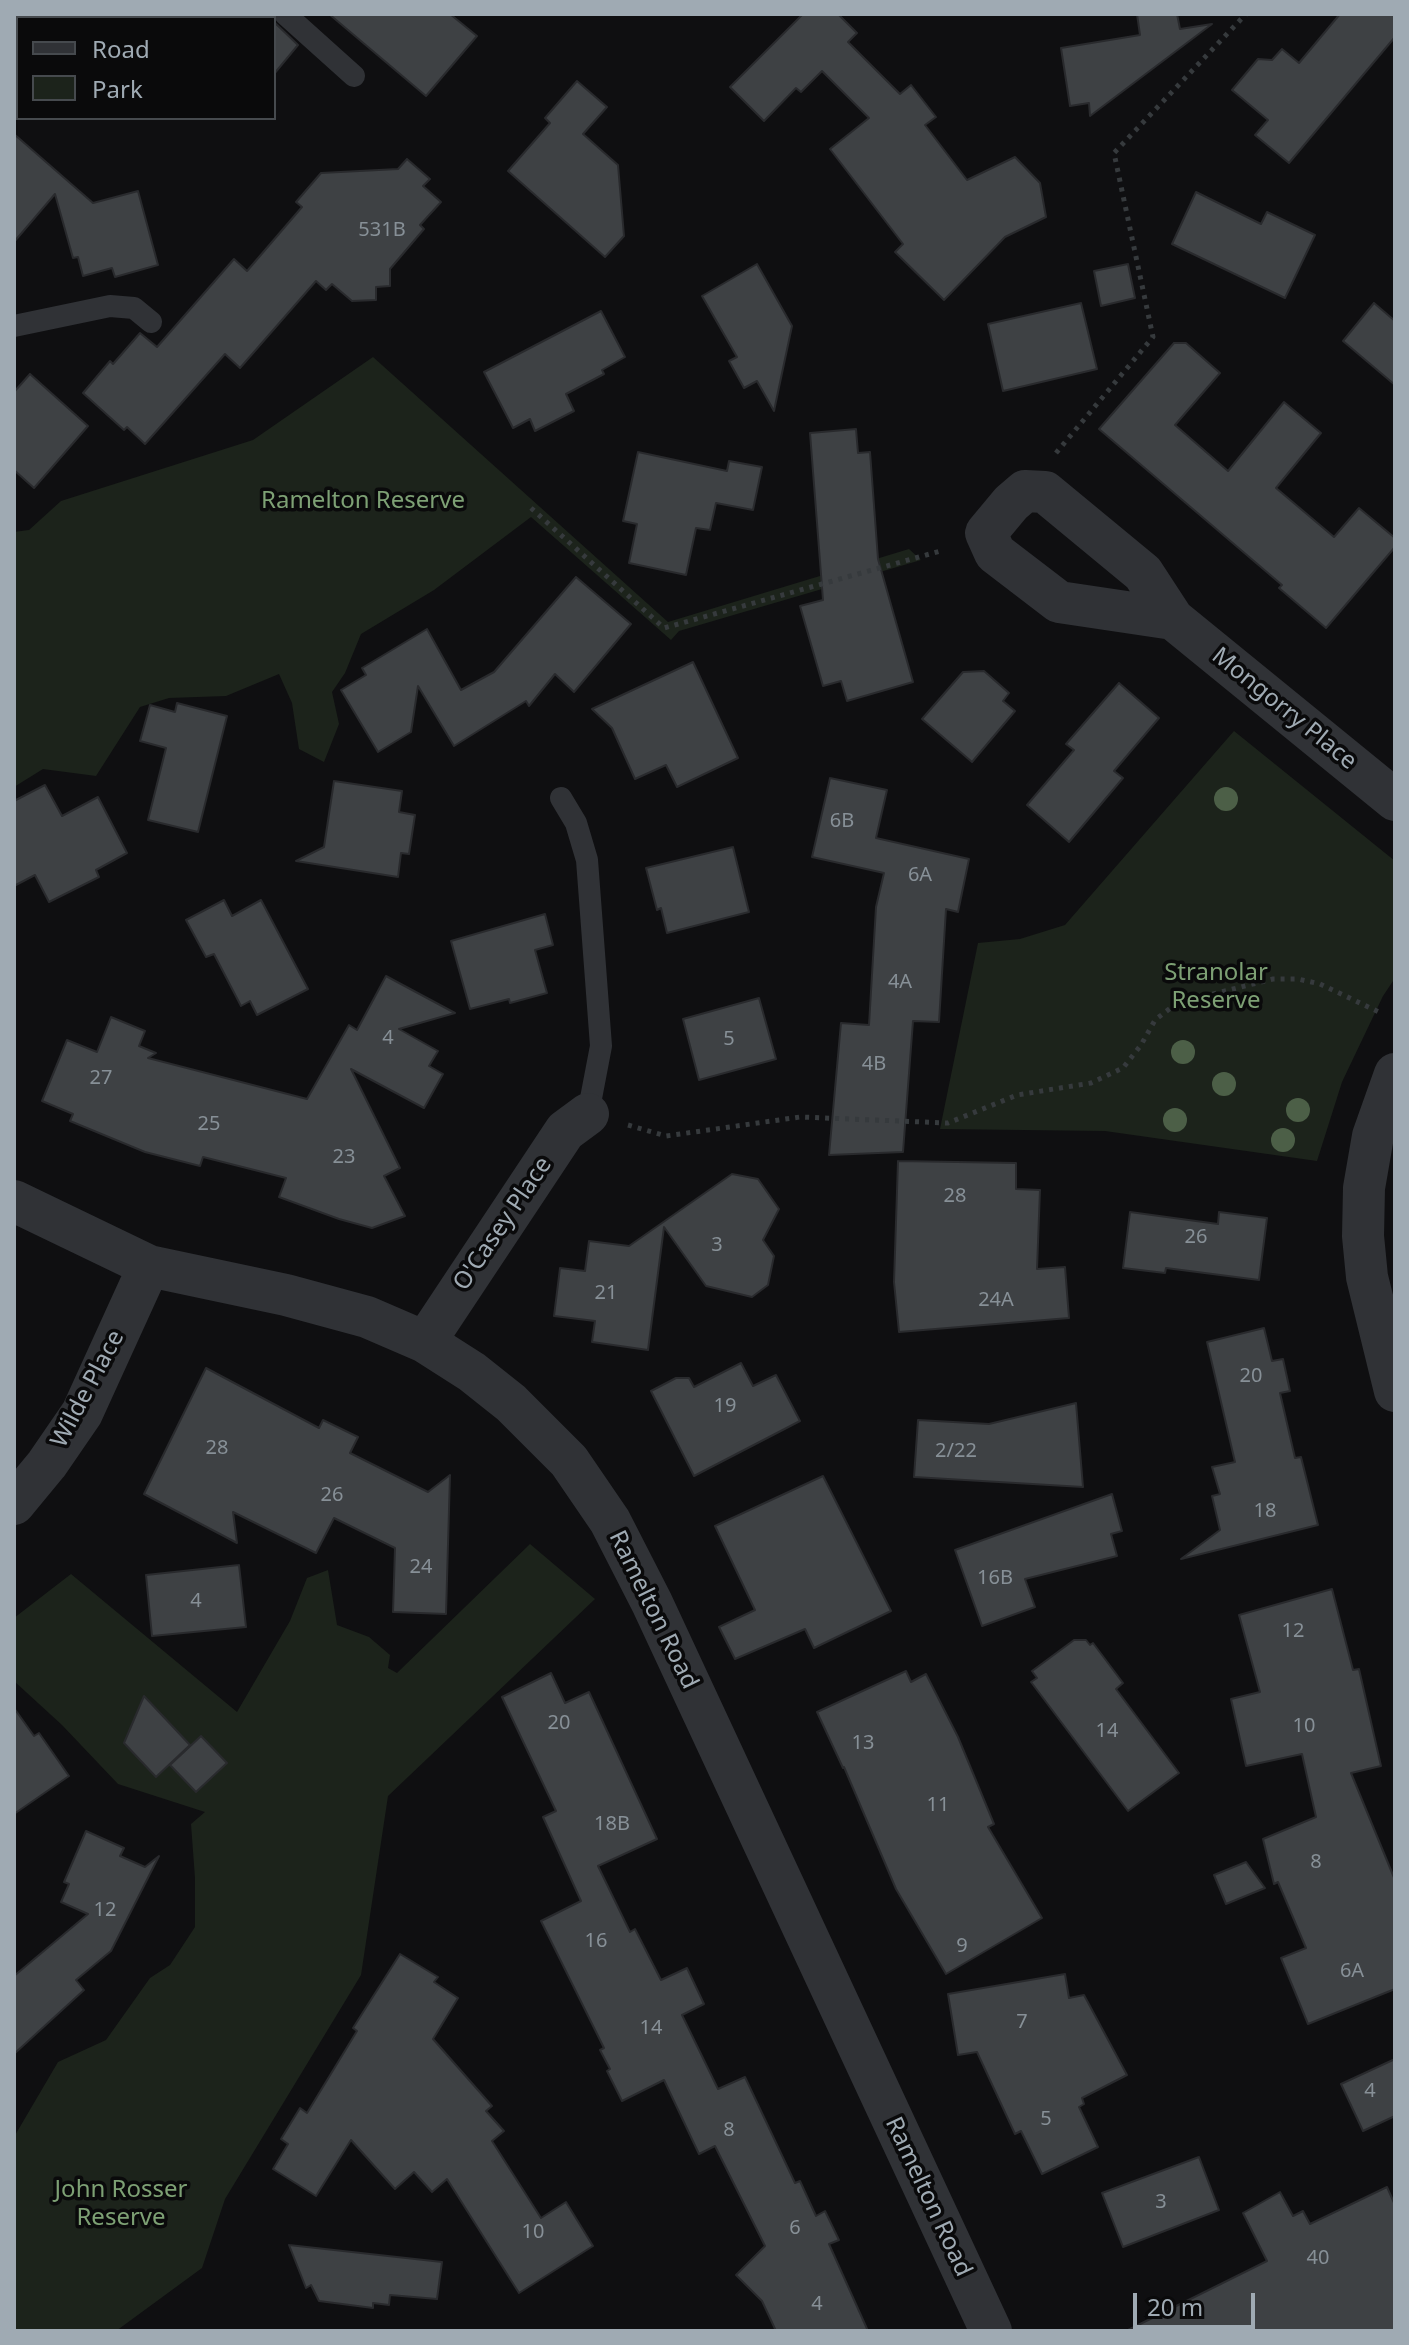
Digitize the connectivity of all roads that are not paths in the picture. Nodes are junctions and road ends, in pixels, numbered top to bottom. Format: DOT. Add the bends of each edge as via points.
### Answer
graph roads {
  1 [pos="285,14"];
  2 [pos="354,76"];
  3 [pos="151,322"];
  4 [pos="14,326"];
  5 [pos="1173,619"];
  6 [pos="561,798"];
  7 [pos="1395,800"];
  8 [pos="1395,1074"];
  9 [pos="588,1114"];
  10 [pos="14,1201"];
  11 [pos="149,1266"];
  12 [pos="425,1342"];
  13 [pos="1395,1391"];
  14 [pos="14,1504"];
  15 [pos="991,2331"];
  1 -- 2 [label="lane"];
  3 -- 4 [label="lane" via="134,308 110,306"];
  5 -- 7 [label="street, Mongorry Place"];
  6 -- 9 [label="lane" via="576,823 587,860 601,1046"];
  8 -- 13 [label="street" via="1373,1136 1363,1236 1367,1277"];
  9 -- 12 [label="street, O'Casey Place" via="565,1131"];
  10 -- 11 [label="street, Ramelton Road"];
  11 -- 12 [label="street, Ramelton Road" via="367,1317"];
  11 -- 14 [label="street, Wilde Place" via="82,1413"];
  12 -- 15 [label="street, Ramelton Road" via="472,1372 536,1426 569,1461 610,1521"];
}
